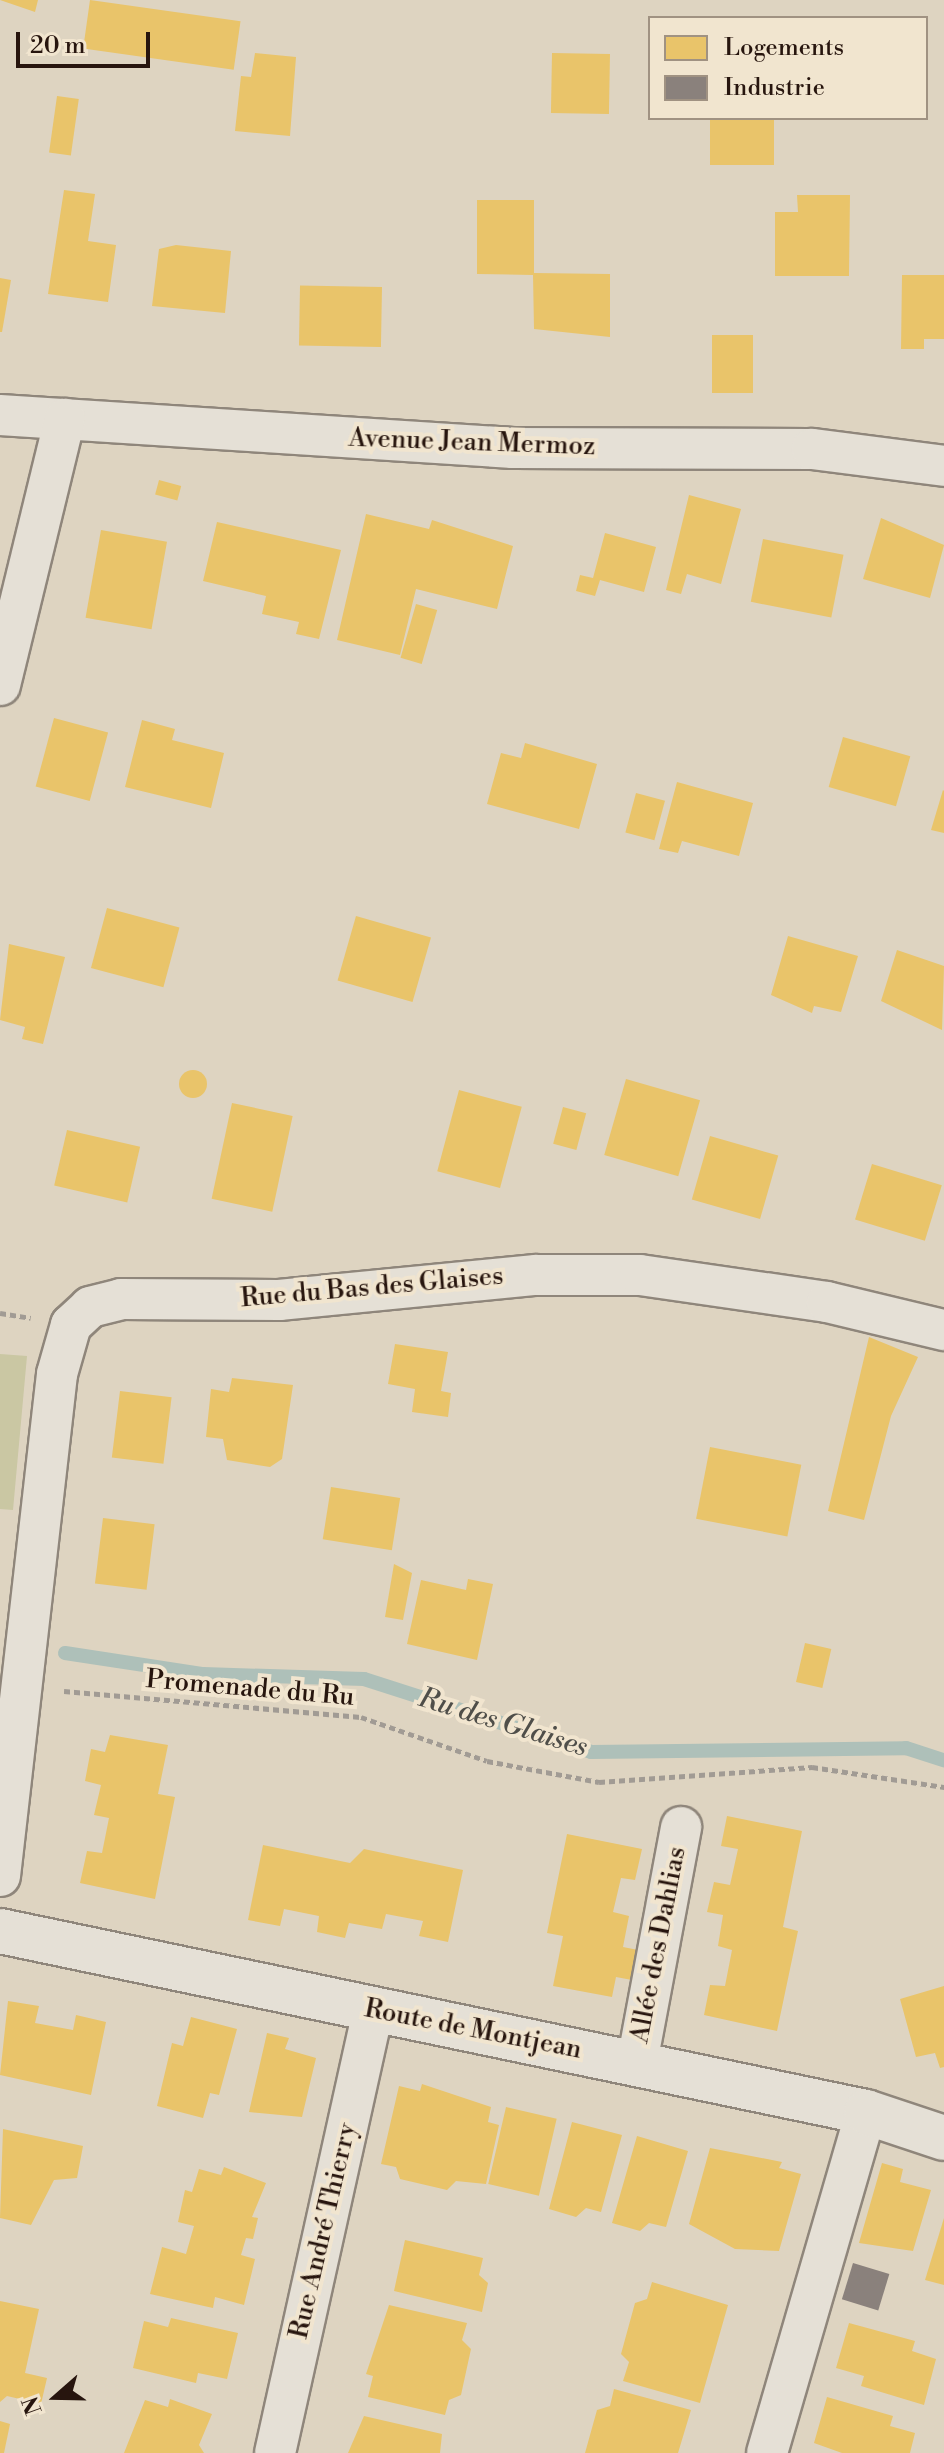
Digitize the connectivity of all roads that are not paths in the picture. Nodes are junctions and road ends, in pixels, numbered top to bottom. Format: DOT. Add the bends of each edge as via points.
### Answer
graph roads {
  1 [pos="0,415"];
  2 [pos="65,419"];
  3 [pos="944,466"];
  4 [pos="0,685"];
  5 [pos="944,1330"];
  6 [pos="18,1586"];
  7 [pos="681,1827"];
  8 [pos="0,1876"];
  9 [pos="0,1931"];
  10 [pos="373,2010"];
  11 [pos="637,2063"];
  12 [pos="866,2112"];
  13 [pos="944,2138"];
  14 [pos="275,2453"];
  15 [pos="767,2453"];
  1 -- 2 [label="street, Avenue Jean Mermoz"];
  2 -- 3 [label="street, Avenue Jean Mermoz" via="513,448 812,449"];
  2 -- 4 [label="street"];
  5 -- 6 [label="street, Rue du Bas des Glaises" via="827,1302 640,1275 536,1275 279,1300 121,1299 90,1307 71,1325 57,1374"];
  6 -- 8 [label="street, Rue du Bas des Glaises" via="25,1678"];
  7 -- 11 [label="street, Allée des Dahlias"];
  9 -- 10 [label="street, Route de Montjean"];
  10 -- 11 [label="street, Route de Montjean"];
  10 -- 14 [label="street, Rue André Thierry"];
  11 -- 12 [label="street, Route de Montjean"];
  12 -- 13 [label="street, Route de Montjean"];
  12 -- 15 [label="street"];
}
